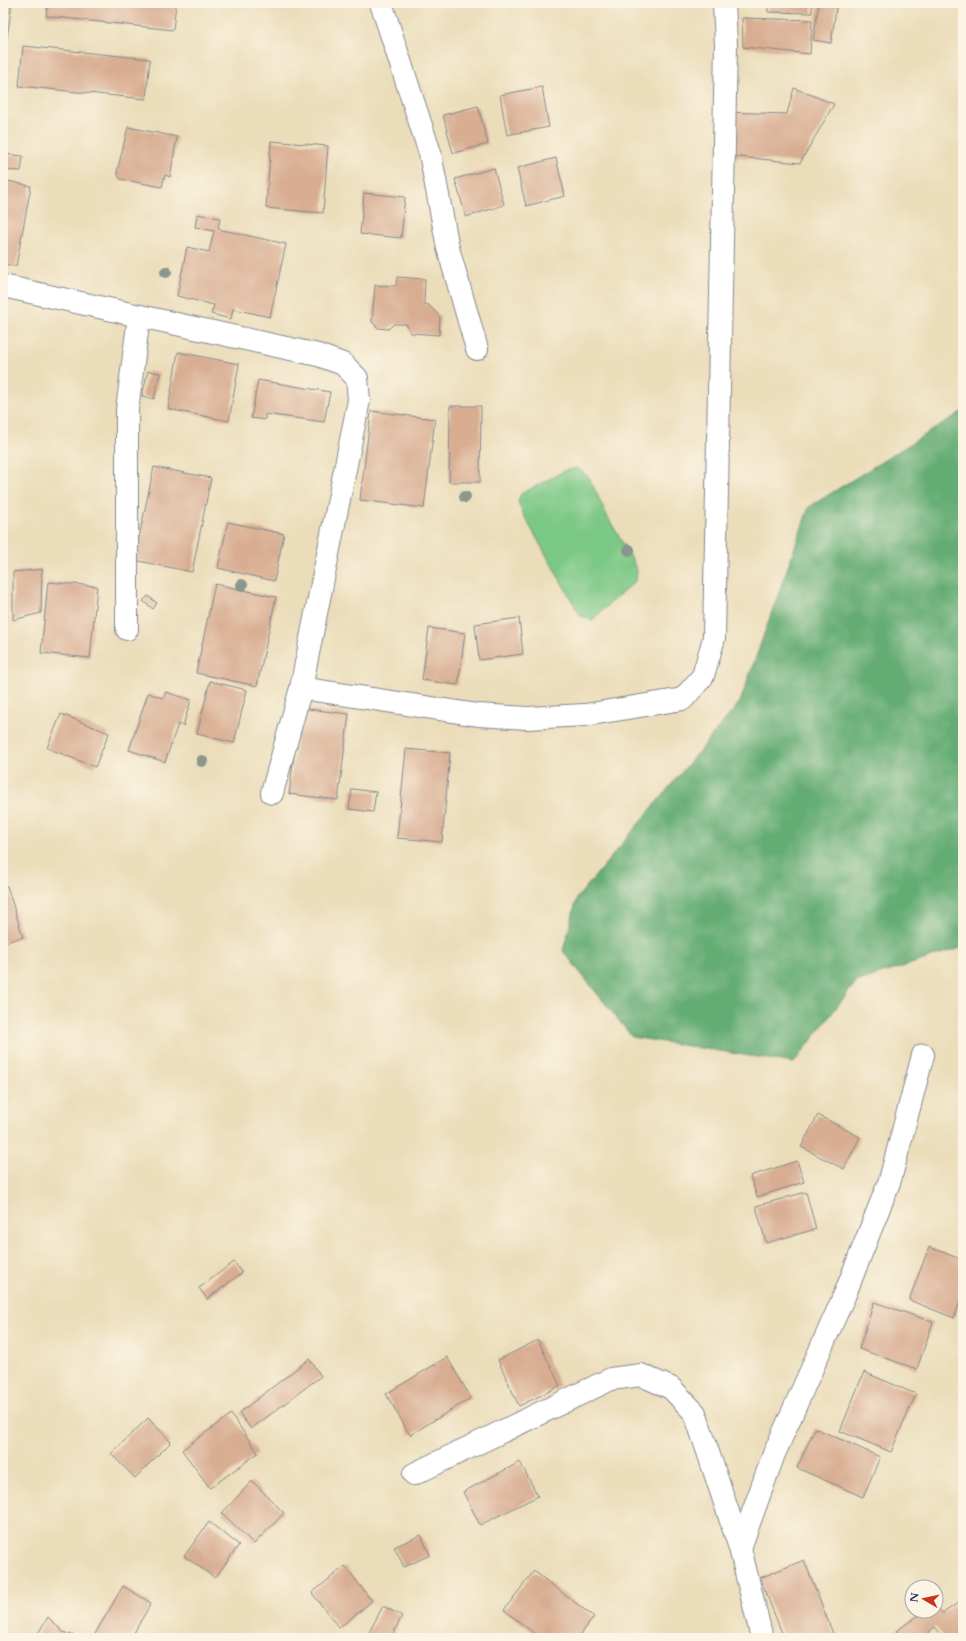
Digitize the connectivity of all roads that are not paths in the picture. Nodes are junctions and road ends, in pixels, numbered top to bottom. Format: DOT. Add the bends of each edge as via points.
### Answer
graph roads {
  1 [pos="381,3"];
  2 [pos="724,3"];
  3 [pos="3,286"];
  4 [pos="139,316"];
  5 [pos="477,349"];
  6 [pos="127,629"];
  7 [pos="301,688"];
  8 [pos="272,793"];
  9 [pos="924,1055"];
  10 [pos="414,1474"];
  11 [pos="740,1548"];
  12 [pos="762,1638"];
  1 -- 5 [label="street" via="430,153 448,248"];
  2 -- 7 [label="street" via="726,45 714,638 703,676 683,699 585,715 527,718 478,715"];
  3 -- 4 [label="street"];
  4 -- 6 [label="street" via="127,410"];
  4 -- 7 [label="street" via="318,355 343,364 357,378 359,400"];
  7 -- 8 [label="street"];
  9 -- 11 [label="street" via="890,1180 845,1294 774,1454"];
  10 -- 11 [label="street" via="611,1379 641,1375 671,1388 694,1412"];
  11 -- 12 [label="street"];
}
